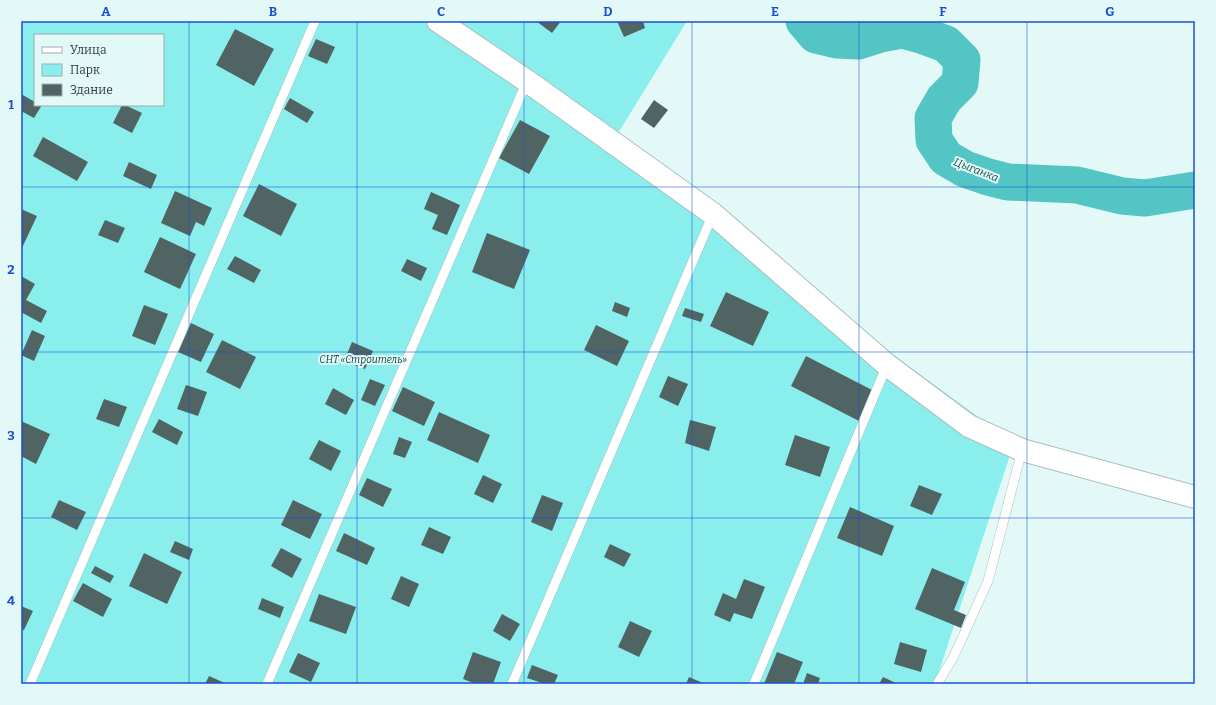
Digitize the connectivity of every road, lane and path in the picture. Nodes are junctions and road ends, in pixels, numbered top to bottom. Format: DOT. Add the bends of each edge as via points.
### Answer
graph roads {
  1 [pos="315,21"];
  2 [pos="438,21"];
  3 [pos="527,81"];
  4 [pos="713,214"];
  5 [pos="887,365"];
  6 [pos="1022,450"];
  7 [pos="1195,497"];
  8 [pos="30,684"];
  9 [pos="267,684"];
  10 [pos="512,684"];
  11 [pos="754,684"];
  12 [pos="937,684"];
  1 -- 8 [label="lane"];
  2 -- 3 [label="street"];
  3 -- 4 [label="street"];
  3 -- 9 [label="lane"];
  4 -- 5 [label="street"];
  4 -- 10 [label="lane"];
  5 -- 6 [label="street" via="969,426"];
  5 -- 11 [label="lane"];
  6 -- 7 [label="street"];
  6 -- 12 [label="lane" via="988,581 954,656"];
}
